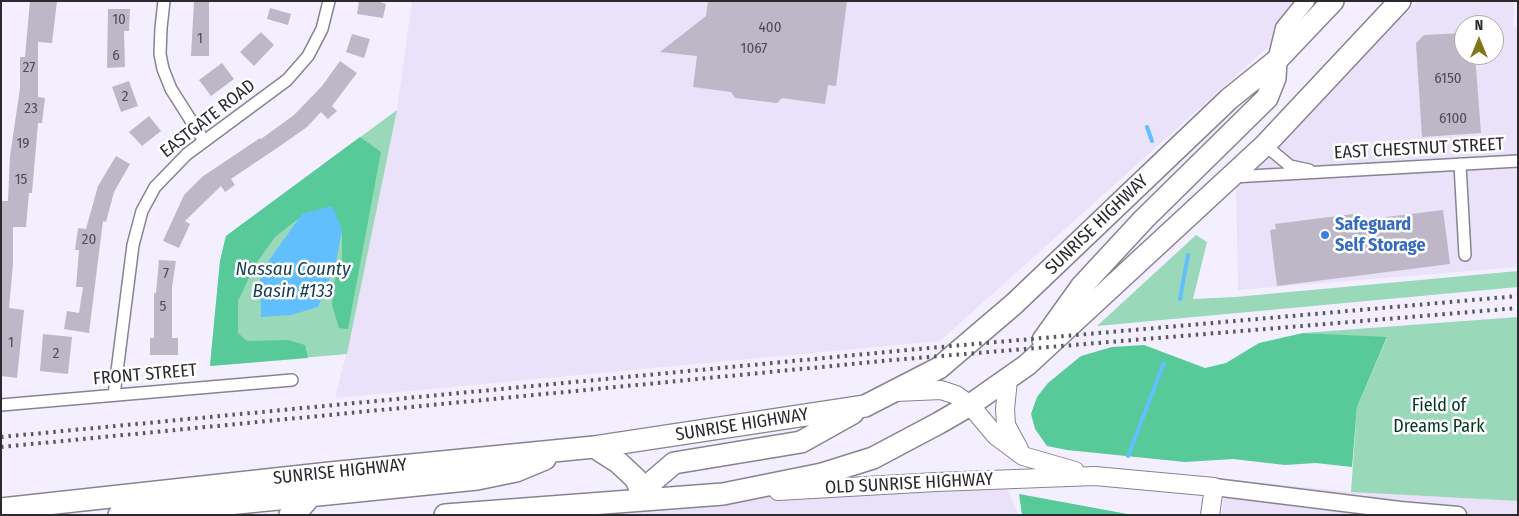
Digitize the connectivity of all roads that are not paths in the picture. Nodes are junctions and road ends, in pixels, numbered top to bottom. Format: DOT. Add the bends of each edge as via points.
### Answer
graph roads {
  1 [pos="164,1"];
  2 [pos="329,1"];
  3 [pos="1306,1"];
  4 [pos="1333,1"];
  5 [pos="1400,1"];
  6 [pos="1276,61"];
  7 [pos="204,141"];
  8 [pos="1265,145"];
  9 [pos="1518,161"];
  10 [pos="1460,164"];
  11 [pos="1322,173"];
  12 [pos="1232,177"];
  13 [pos="1465,255"];
  14 [pos="1027,365"];
  15 [pos="292,380"];
  16 [pos="1008,380"];
  17 [pos="890,393"];
  18 [pos="114,396"];
  19 [pos="1,405"];
  20 [pos="970,405"];
  21 [pos="865,406"];
  22 [pos="594,447"];
  23 [pos="568,450"];
  24 [pos="1023,456"];
  25 [pos="330,473"];
  26 [pos="1095,476"];
  27 [pos="1214,487"];
  28 [pos="722,494"];
  29 [pos="311,496"];
  30 [pos="644,500"];
  31 [pos="1,508"];
  32 [pos="3,515"];
  33 [pos="120,515"];
  34 [pos="290,515"];
  35 [pos="445,515"];
  36 [pos="1210,515"];
  37 [pos="1458,515"];
  1 -- 7 [label="street" via="160,54 163,69"];
  2 -- 7 [label="street, EASTGATE ROAD" via="322,29 312,49 287,80"];
  3 -- 6 [label="main road" via="1284,28"];
  4 -- 6 [label="highway, SUNRISE HIGHWAY"];
  5 -- 8 [label="highway"];
  6 -- 14 [label="highway" via="1275,78 1267,98 1144,219 1081,287"];
  6 -- 17 [label="highway, SUNRISE HIGHWAY" via="1229,99 1014,304 940,368"];
  7 -- 18 [label="street, EASTGATE ROAD" via="167,172 142,211 132,245"];
  8 -- 11 [label="street, EAST CHESTNUT STREET" via="1290,166"];
  8 -- 12 [label="highway"];
  9 -- 10 [label="street, EAST CHESTNUT STREET"];
  10 -- 11 [label="street, EAST CHESTNUT STREET"];
  10 -- 13 [label="street"];
  11 -- 12 [label="street, EAST CHESTNUT STREET"];
  12 -- 14 [label="highway"];
  14 -- 16 [label="highway"];
  15 -- 18 [label="street, FRONT STREET"];
  16 -- 20 [label="highway"];
  16 -- 24 [label="main road" via="1006,425"];
  17 -- 20 [label="main road, OLD SUNRISE HIGHWAY" via="941,390"];
  17 -- 21 [label="highway, SUNRISE HIGHWAY"];
  18 -- 19 [label="street, FRONT STREET"];
  20 -- 24 [label="main road, OLD SUNRISE HIGHWAY" via="996,436"];
  20 -- 28 [label="highway" via="873,458 822,474"];
  21 -- 22 [label="highway, SUNRISE HIGHWAY"];
  21 -- 30 [label="highway" via="802,442 674,463 654,481"];
  22 -- 23 [label="highway, SUNRISE HIGHWAY"];
  22 -- 30 [label="highway" via="636,479"];
  23 -- 25 [label="highway, SUNRISE HIGHWAY"];
  23 -- 29 [label="highway" via="516,471 477,480"];
  24 -- 26 [label="main road, OLD SUNRISE HIGHWAY"];
  25 -- 29 [label="highway"];
  25 -- 31 [label="highway, SUNRISE HIGHWAY"];
  26 -- 27 [label="main road, OLD SUNRISE HIGHWAY"];
  26 -- 28 [label="main road, OLD SUNRISE HIGHWAY"];
  27 -- 36 [label="main road"];
  27 -- 37 [label="main road, OLD SUNRISE HIGHWAY"];
  28 -- 30 [label="highway"];
  29 -- 33 [label="highway"];
  29 -- 34 [label="highway" via="296,513"];
  30 -- 35 [label="highway"];
  31 -- 32 [label="main road"];
}
